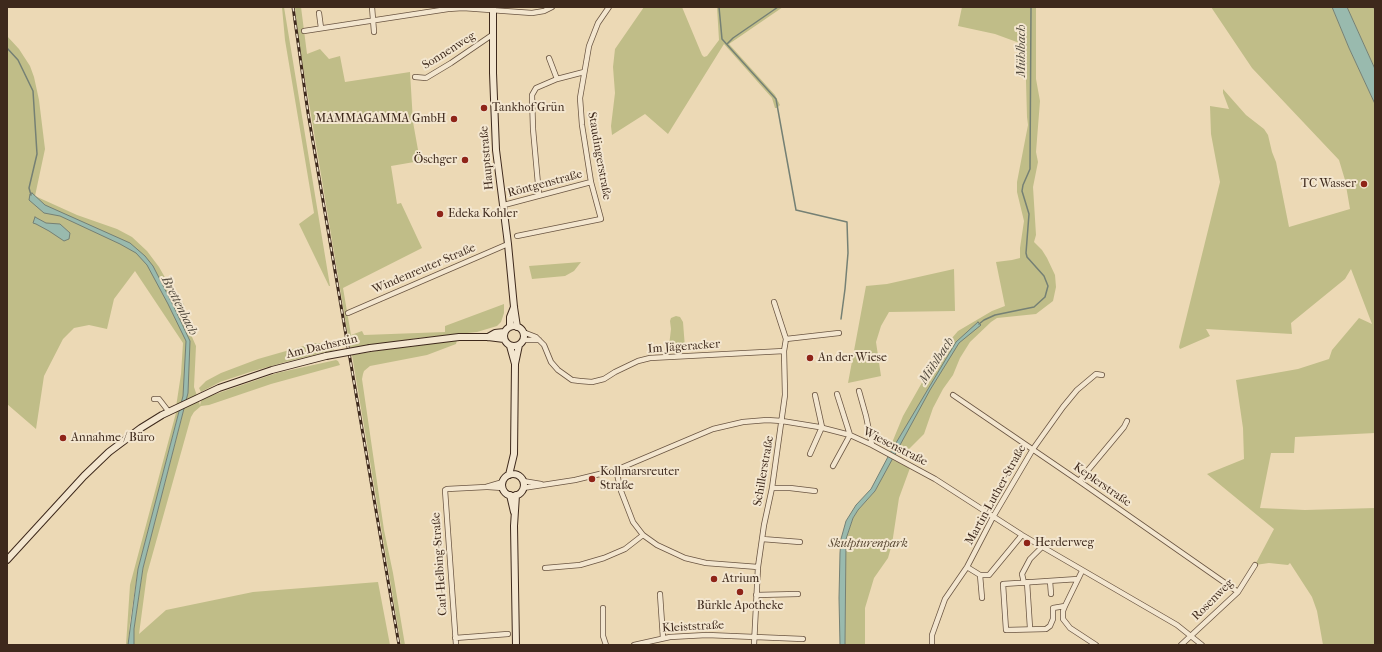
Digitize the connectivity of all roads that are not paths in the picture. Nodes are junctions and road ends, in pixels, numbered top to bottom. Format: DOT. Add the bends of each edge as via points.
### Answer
graph roads {
  1 [pos="372,7"];
  2 [pos="552,7"];
  3 [pos="609,7"];
  4 [pos="493,8"];
  5 [pos="319,13"];
  6 [pos="372,21"];
  7 [pos="322,28"];
  8 [pos="304,31"];
  9 [pos="374,32"];
  10 [pos="492,35"];
  11 [pos="549,58"];
  12 [pos="584,72"];
  13 [pos="415,77"];
  14 [pos="557,79"];
  15 [pos="591,182"];
  16 [pos="539,196"];
  17 [pos="504,205"];
  18 [pos="517,236"];
  19 [pos="508,244"];
  20 [pos="774,302"];
  21 [pos="514,307"];
  22 [pos="348,313"];
  23 [pos="510,327"];
  24 [pos="518,327"];
  25 [pos="504,332"];
  26 [pos="523,332"];
  27 [pos="839,333"];
  28 [pos="488,337"];
  29 [pos="504,339"];
  30 [pos="786,339"];
  31 [pos="539,340"];
  32 [pos="521,342"];
  33 [pos="510,346"];
  34 [pos="784,351"];
  35 [pos="515,364"];
  36 [pos="1102,375"];
  37 [pos="859,391"];
  38 [pos="837,394"];
  39 [pos="815,395"];
  40 [pos="953,395"];
  41 [pos="154,399"];
  42 [pos="169,412"];
  43 [pos="782,421"];
  44 [pos="1127,421"];
  45 [pos="822,427"];
  46 [pos="850,435"];
  47 [pos="872,445"];
  48 [pos="1033,449"];
  49 [pos="810,454"];
  50 [pos="833,466"];
  51 [pos="616,470"];
  52 [pos="512,475"];
  53 [pos="1079,481"];
  54 [pos="503,485"];
  55 [pos="523,485"];
  56 [pos="772,488"];
  57 [pos="815,491"];
  58 [pos="513,495"];
  59 [pos="993,517"];
  60 [pos="643,535"];
  61 [pos="1022,535"];
  62 [pos="762,539"];
  63 [pos="800,542"];
  64 [pos="1042,547"];
  65 [pos="7,560"];
  66 [pos="1255,565"];
  67 [pos="758,567"];
  68 [pos="967,567"];
  69 [pos="544,568"];
  70 [pos="1082,571"];
  71 [pos="980,575"];
  72 [pos="1078,579"];
  73 [pos="1050,581"];
  74 [pos="1025,583"];
  75 [pos="1238,592"];
  76 [pos="660,594"];
  77 [pos="798,594"];
  78 [pos="1051,594"];
  79 [pos="756,595"];
  80 [pos="982,598"];
  81 [pos="1065,606"];
  82 [pos="602,608"];
  83 [pos="1030,628"];
  84 [pos="508,634"];
  85 [pos="1191,636"];
  86 [pos="754,637"];
  87 [pos="455,638"];
  88 [pos="663,638"];
  89 [pos="803,639"];
  90 [pos="652,643"];
  91 [pos="456,645"];
  92 [pos="516,645"];
  93 [pos="606,645"];
  94 [pos="634,645"];
  95 [pos="754,645"];
  96 [pos="932,645"];
  97 [pos="1096,645"];
  98 [pos="1181,645"];
  99 [pos="1202,645"];
  1 -- 6 [label="street"];
  2 -- 4 [label="street" via="532,13"];
  3 -- 12 [label="street, Staudingerstraße" via="593,35"];
  4 -- 6 [label="street" via="456,8"];
  4 -- 10 [label="main road, Hauptstraße"];
  5 -- 7 [label="street"];
  6 -- 7 [label="street"];
  6 -- 9 [label="street"];
  7 -- 8 [label="street"];
  10 -- 13 [label="street, Sonnenweg" via="426,78"];
  10 -- 17 [label="main road, Hauptstraße" via="496,150"];
  11 -- 14 [label="street"];
  12 -- 14 [label="street"];
  12 -- 15 [label="street, Staudingerstraße" via="580,98"];
  14 -- 16 [label="street" via="536,88 532,95"];
  15 -- 16 [label="street, Röntgenstraße"];
  15 -- 18 [label="street, Staudingerstraße" via="600,219"];
  16 -- 17 [label="street, Röntgenstraße"];
  17 -- 19 [label="main road, Hauptstraße"];
  19 -- 21 [label="main road, Hauptstraße"];
  19 -- 22 [label="street, Windenreuter Straße"];
  20 -- 30 [label="street, Schillerstraße"];
  21 -- 23 [label="main road, Hauptstraße"];
  21 -- 24 [label="main road, Hauptstraße"];
  23 -- 24 [label="main road"];
  23 -- 25 [label="main road"];
  24 -- 26 [label="main road"];
  25 -- 28 [label="main road, Am Dachsrain"];
  25 -- 29 [label="main road"];
  26 -- 31 [label="street" via="532,334"];
  26 -- 32 [label="main road"];
  27 -- 30 [label="street"];
  28 -- 29 [label="main road, Am Dachsrain"];
  28 -- 42 [label="main road, Am Dachsrain, bridge" via="459,337 326,356 241,380"];
  29 -- 33 [label="main road"];
  30 -- 34 [label="street, Schillerstraße"];
  31 -- 32 [label="street"];
  31 -- 34 [label="street, Im Jägeracker" via="547,349 551,362 563,374 572,380 592,382 650,358"];
  32 -- 33 [label="main road"];
  32 -- 35 [label="main road"];
  33 -- 35 [label="main road"];
  34 -- 43 [label="street, Schillerstraße" via="785,395"];
  35 -- 52 [label="main road"];
  36 -- 48 [label="street, Martin-Luther-Straße" via="1096,374 1077,390"];
  37 -- 47 [label="street"];
  38 -- 46 [label="street"];
  39 -- 45 [label="street"];
  40 -- 48 [label="street, Keplerstraße"];
  41 -- 42 [label="street" via="159,399"];
  42 -- 65 [label="main road, Am Dachsrain" via="109,452"];
  43 -- 45 [label="street, Wiesenstraße"];
  43 -- 51 [label="street, Wiesenstraße" via="743,422 719,427"];
  43 -- 56 [label="street, Schillerstraße"];
  44 -- 53 [label="street"];
  45 -- 46 [label="street, Wiesenstraße"];
  45 -- 49 [label="street"];
  46 -- 47 [label="street, Wiesenstraße"];
  46 -- 50 [label="street"];
  47 -- 59 [label="street, Wiesenstraße" via="935,479"];
  48 -- 53 [label="street, Keplerstraße"];
  48 -- 59 [label="street, Martin-Luther-Straße"];
  51 -- 55 [label="street, Wiesenstraße" via="531,488"];
  51 -- 60 [label="street" via="630,517"];
  52 -- 54 [label="main road"];
  52 -- 55 [label="main road" via="520,477"];
  53 -- 75 [label="street, Keplerstraße"];
  54 -- 58 [label="main road" via="506,493"];
  54 -- 87 [label="street, Carl-Helbing-Straße" via="446,489 445,492"];
  55 -- 58 [label="main road" via="521,492"];
  56 -- 57 [label="street"];
  56 -- 62 [label="street, Schillerstraße"];
  58 -- 92 [label="main road" via="516,503"];
  59 -- 61 [label="street, Wiesenstraße"];
  59 -- 68 [label="street, Martin-Luther-Straße"];
  60 -- 67 [label="street" via="666,550 686,558 706,563"];
  60 -- 69 [label="street" via="625,549 604,558 580,565"];
  61 -- 64 [label="street, Wiesenstraße"];
  61 -- 71 [label="street" via="989,575"];
  62 -- 63 [label="street"];
  62 -- 67 [label="street, Schillerstraße"];
  64 -- 70 [label="street, Wiesenstraße"];
  64 -- 74 [label="street" via="1022,574"];
  66 -- 75 [label="street, Rosenweg"];
  67 -- 79 [label="street, Schillerstraße"];
  68 -- 71 [label="street"];
  68 -- 96 [label="street, Martin-Luther-Straße" via="945,599 932,635"];
  70 -- 72 [label="street"];
  70 -- 85 [label="street, Wiesenstraße" via="1177,625"];
  71 -- 80 [label="street"];
  72 -- 73 [label="street"];
  72 -- 81 [label="street"];
  73 -- 74 [label="street"];
  73 -- 78 [label="street"];
  74 -- 83 [label="street"];
  74 -- 83 [label="street" via="1003,584 1006,630"];
  75 -- 85 [label="street, Rosenweg"];
  76 -- 88 [label="street"];
  77 -- 79 [label="street"];
  79 -- 86 [label="street, Schillerstraße"];
  81 -- 83 [label="street" via="1053,608 1050,626"];
  81 -- 97 [label="street" via="1063,619 1066,624"];
  82 -- 93 [label="street" via="603,636"];
  84 -- 87 [label="street"];
  85 -- 98 [label="street, Rosenweg"];
  85 -- 99 [label="street, Wiesenstraße"];
  86 -- 88 [label="street, Kleiststraße" via="707,635"];
  86 -- 89 [label="street, Kleiststraße"];
  86 -- 95 [label="street, Schillerstraße"];
  87 -- 91 [label="street, Carl-Helbing-Straße"];
  88 -- 90 [label="street, Kleiststraße"];
  90 -- 94 [label="street, Kleiststraße"];
}
